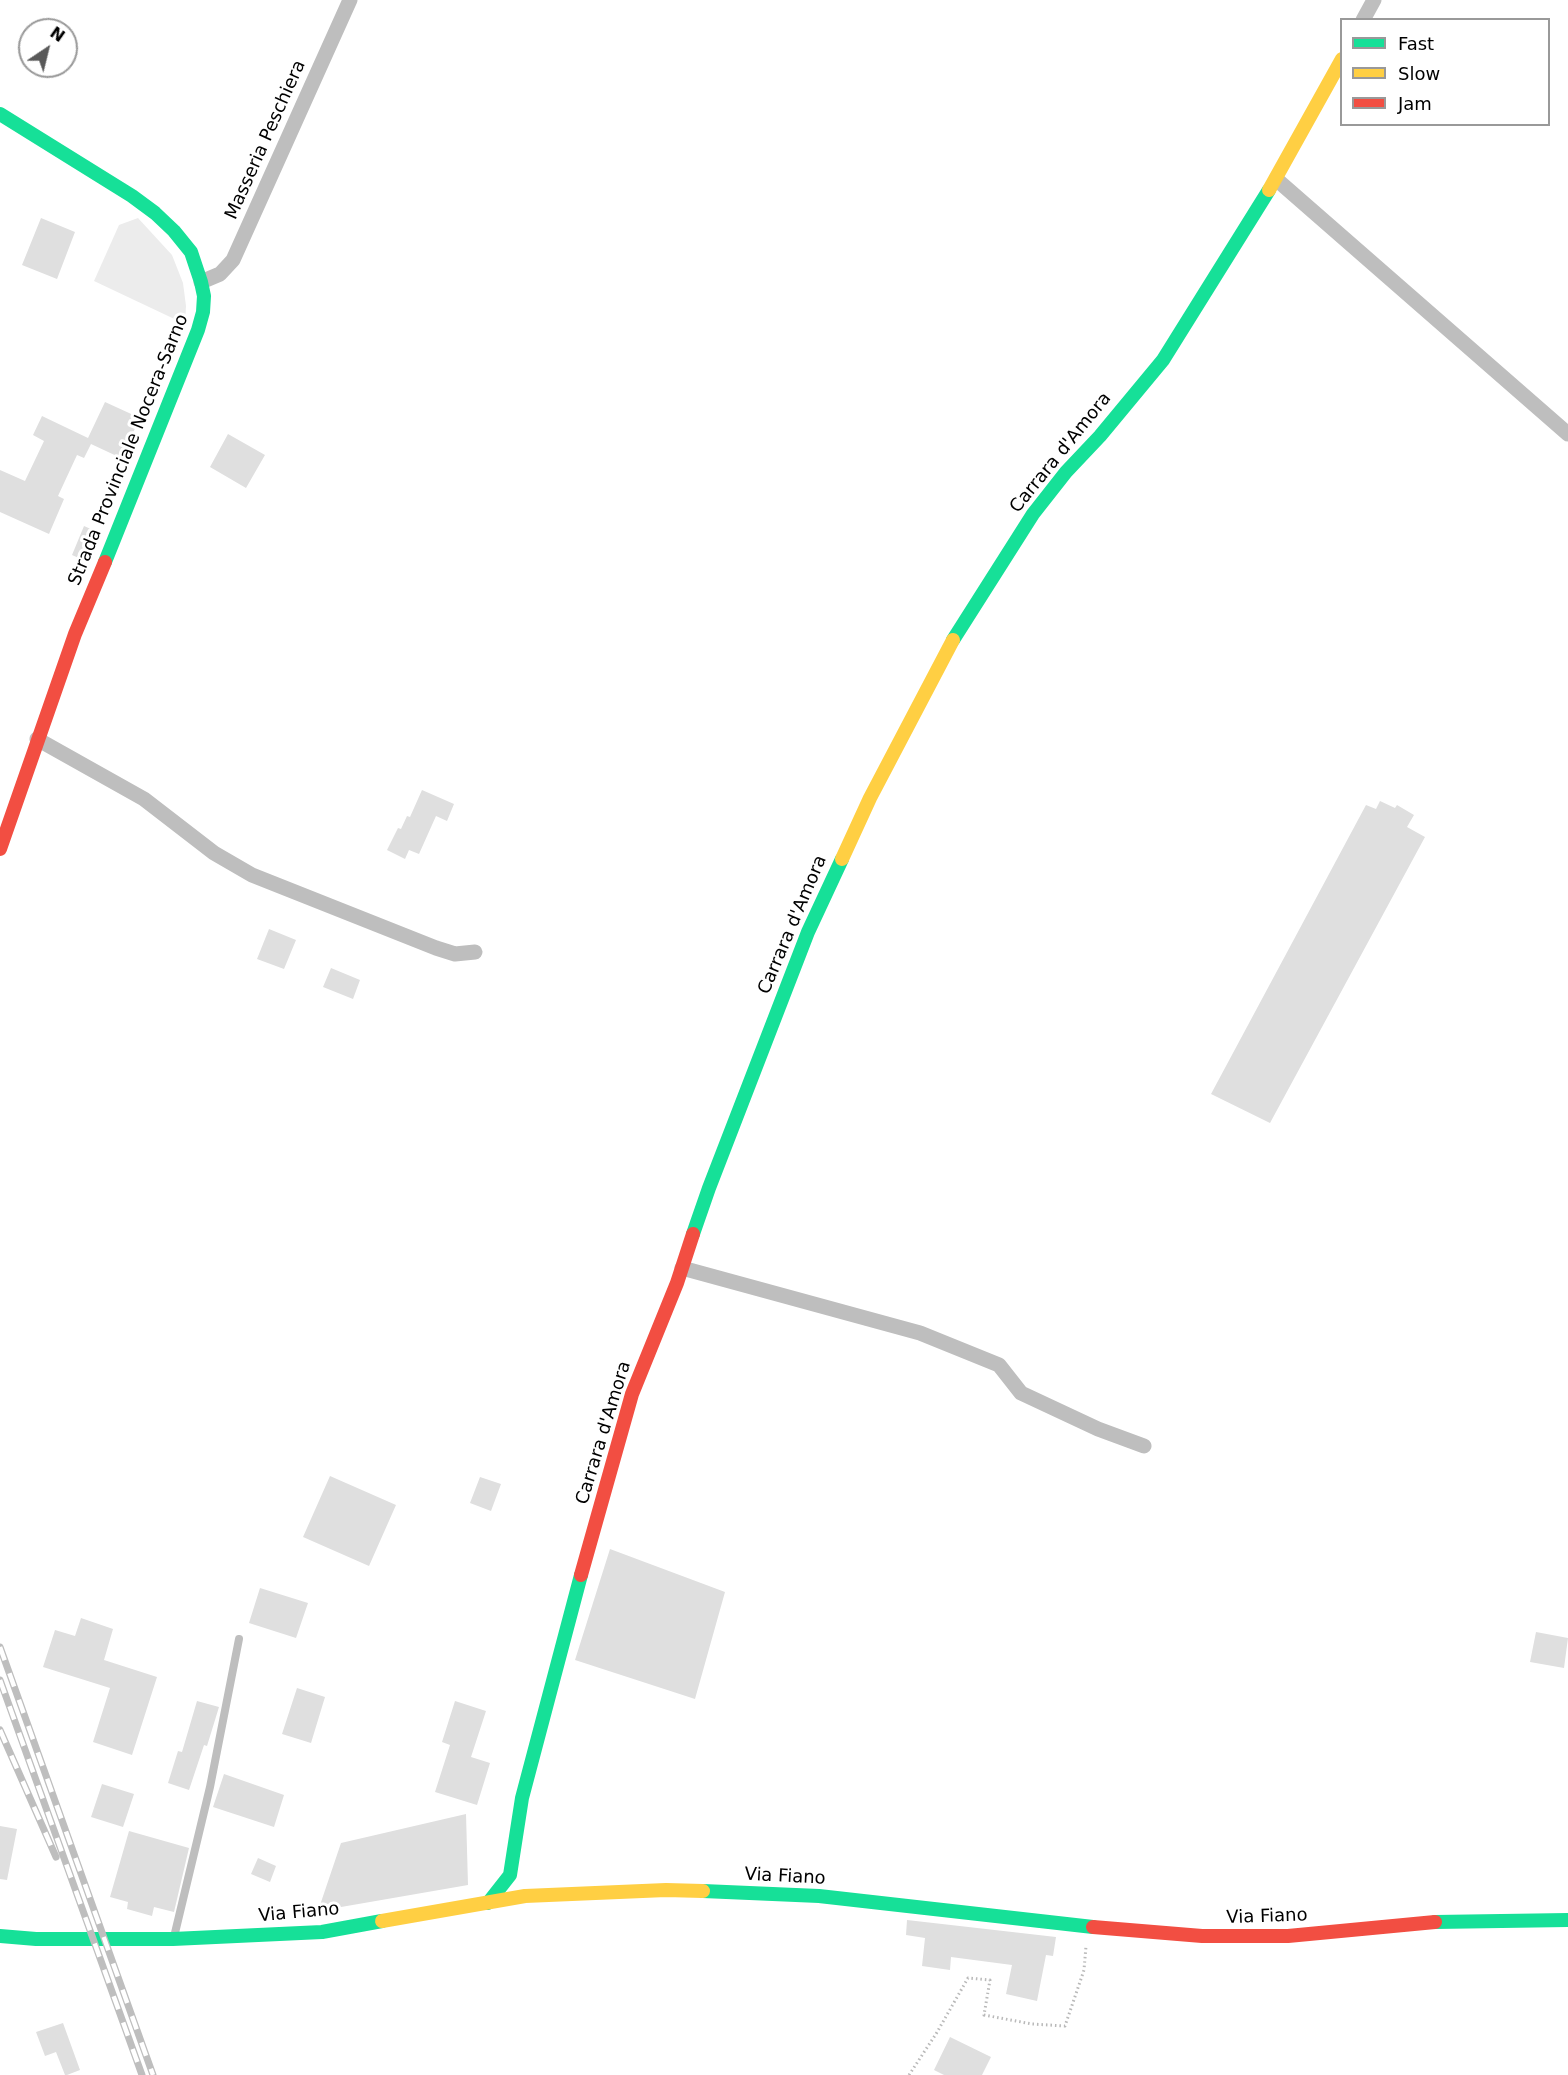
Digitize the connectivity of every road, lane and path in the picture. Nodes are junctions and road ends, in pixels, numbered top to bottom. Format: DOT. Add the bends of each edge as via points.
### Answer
graph roads {
  1 [pos="350,0"];
  2 [pos="1374,0"];
  3 [pos="1364,18"];
  4 [pos="1340,61"];
  5 [pos="0,114"];
  6 [pos="1276,179"];
  7 [pos="201,282"];
  8 [pos="1568,434"];
  9 [pos="37,739"];
  10 [pos="0,849"];
  11 [pos="475,952"];
  12 [pos="682,1268"];
  13 [pos="1144,1446"];
  14 [pos="238,1639"];
  15 [pos="488,1903"];
  16 [pos="1568,1920"];
  17 [pos="1088,1927"];
  18 [pos="0,1936"];
  19 [pos="173,1939"];
  20 [pos="909,2075"];
  1 -- 7 [label="street, Masseria Peschiera" via="233,260 220,274"];
  2 -- 3 [label="street"];
  4 -- 6 [label="street, Carrara d'Amora"];
  5 -- 7 [label="street, Strada Provinciale Nocera-Sarno" via="144,204 191,252"];
  6 -- 8 [label="street"];
  6 -- 12 [label="street, Carrara d'Amora" via="1163,360 1033,514 953,641 870,798 808,932 708,1188"];
  7 -- 9 [label="street, Strada Provinciale Nocera-Sarno" via="203,312 198,330 75,634"];
  9 -- 10 [label="street, Strada Provinciale Nocera-Sarno"];
  9 -- 11 [label="street" via="144,799 214,853 252,875 436,948 455,954"];
  12 -- 13 [label="street" via="920,1333 999,1365 1022,1393"];
  12 -- 15 [label="street, Carrara d'Amora" via="632,1394 522,1798 510,1875"];
  14 -- 19 [label="lane" via="210,1787"];
  15 -- 17 [label="street, Via Fiano" via="525,1896 666,1890 819,1896"];
  15 -- 19 [label="street, Via Fiano" via="322,1932"];
  16 -- 17 [label="street, Via Fiano" via="1419,1923 1288,1936 1202,1936"];
  17 -- 20 [label="path" via="1084,1970 1065,2026 984,2015 990,1980 968,1978"];
  18 -- 19 [label="street, Via Fiano"];
}
